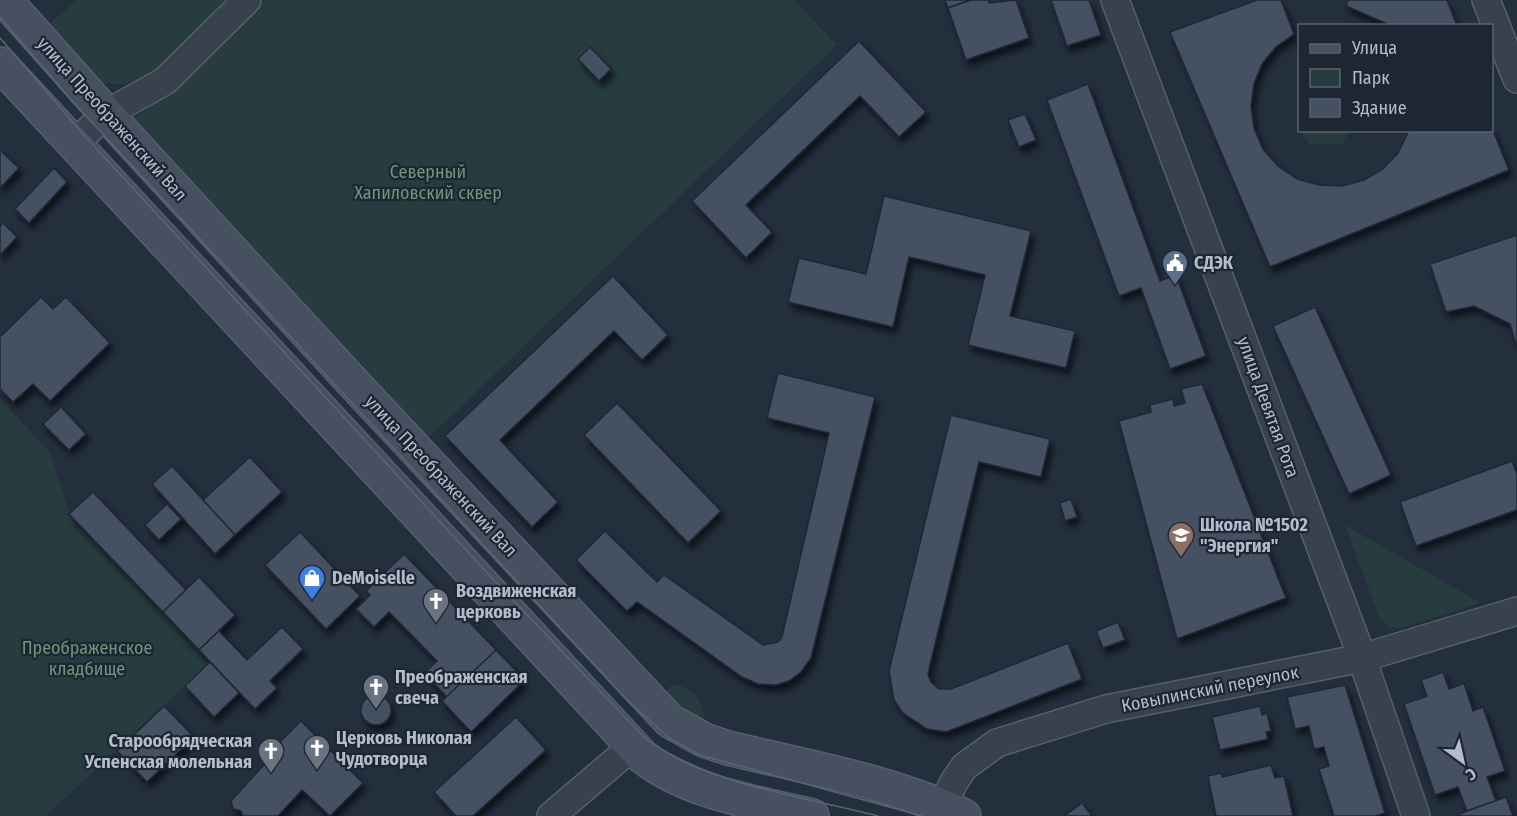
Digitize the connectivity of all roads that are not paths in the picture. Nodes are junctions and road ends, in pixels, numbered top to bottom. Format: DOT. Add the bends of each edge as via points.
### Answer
graph roads {
  1 [pos="5,0"];
  2 [pos="248,0"];
  3 [pos="1115,0"];
  4 [pos="1486,0"];
  5 [pos="0,64"];
  6 [pos="1517,79"];
  7 [pos="106,114"];
  8 [pos="73,145"];
  9 [pos="1517,611"];
  10 [pos="1362,658"];
  11 [pos="633,746"];
  12 [pos="947,812"];
  13 [pos="551,816"];
  14 [pos="812,816"];
  15 [pos="1416,816"];
  1 -- 7 [label="main road, улица Преображенский Вал"];
  2 -- 7 [label="street" via="165,81"];
  3 -- 10 [label="street, улица Девятая Рота"];
  4 -- 6 [label="street"];
  5 -- 8 [label="main road"];
  7 -- 8 [label="street"];
  7 -- 12 [label="main road, улица Преображенский Вал" via="670,721 728,748 886,787"];
  8 -- 11 [label="main road"];
  9 -- 10 [label="street, Ковылинский переулок"];
  10 -- 12 [label="street, Ковылинский переулок" via="1106,709 997,743 964,767"];
  10 -- 15 [label="street, улица Девятая Рота"];
  11 -- 13 [label="street"];
  11 -- 14 [label="main road" via="656,767 691,784"];
}
